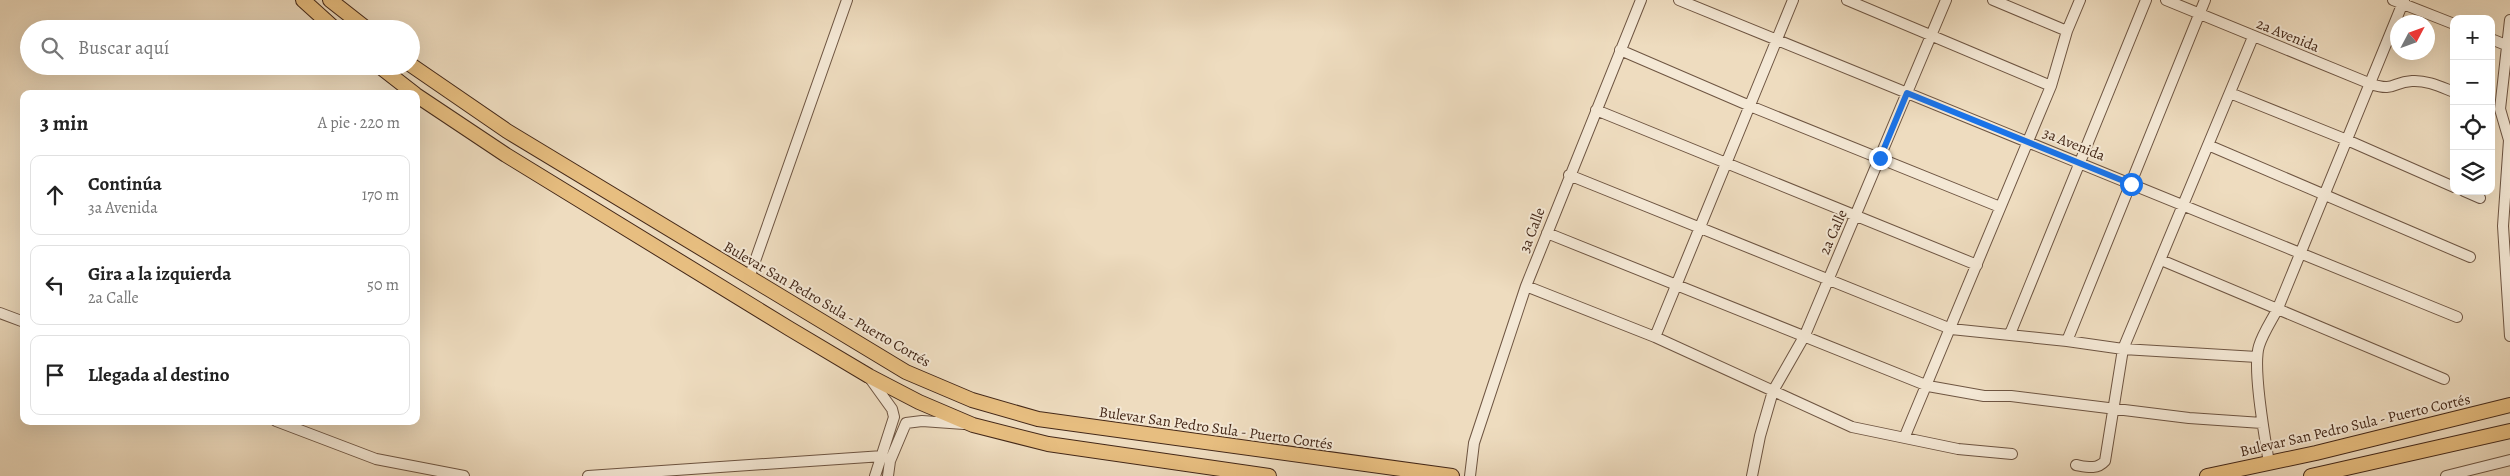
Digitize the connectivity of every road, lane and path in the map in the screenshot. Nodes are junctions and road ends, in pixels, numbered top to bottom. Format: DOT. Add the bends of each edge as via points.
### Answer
graph roads {
  1 [pos="303,0"];
  2 [pos="330,0"];
  3 [pos="847,0"];
  4 [pos="1641,0"];
  5 [pos="1679,0"];
  6 [pos="1793,0"];
  7 [pos="1847,0"];
  8 [pos="1946,0"];
  9 [pos="1993,0"];
  10 [pos="2080,0"];
  11 [pos="2146,0"];
  12 [pos="2166,0"];
  13 [pos="2205,0"];
  14 [pos="2400,1"];
  15 [pos="2200,14"];
  16 [pos="325,20"];
  17 [pos="356,20"];
  18 [pos="2510,20"];
  19 [pos="2450,22"];
  20 [pos="2067,31"];
  21 [pos="1931,35"];
  22 [pos="2253,37"];
  23 [pos="1778,41"];
  24 [pos="2495,42"];
  25 [pos="1620,50"];
  26 [pos="2508,51"];
  27 [pos="420,71"];
  28 [pos="391,75"];
  29 [pos="2371,84"];
  30 [pos="2051,86"];
  31 [pos="410,90"];
  32 [pos="2450,90"];
  33 [pos="1907,93"];
  34 [pos="2230,93"];
  35 [pos="420,97"];
  36 [pos="1750,106"];
  37 [pos="2496,107"];
  38 [pos="1596,110"];
  39 [pos="2510,113"];
  40 [pos="2347,140"];
  41 [pos="2510,140"];
  42 [pos="2027,141"];
  43 [pos="2208,146"];
  44 [pos="1880,158"];
  45 [pos="2080,162"];
  46 [pos="1726,164"];
  47 [pos="1569,175"];
  48 [pos="2131,184"];
  49 [pos="2450,185"];
  50 [pos="2324,195"];
  51 [pos="2473,195"];
  52 [pos="2480,198"];
  53 [pos="2185,206"];
  54 [pos="2000,207"];
  55 [pos="1857,216"];
  56 [pos="624,227"];
  57 [pos="1700,228"];
  58 [pos="671,231"];
  59 [pos="1547,233"];
  60 [pos="2301,253"];
  61 [pos="2470,256"];
  62 [pos="2161,260"];
  63 [pos="1977,265"];
  64 [pos="690,267"];
  65 [pos="749,278"];
  66 [pos="1829,280"];
  67 [pos="1526,286"];
  68 [pos="1676,286"];
  69 [pos="2278,308"];
  70 [pos="0,313"];
  71 [pos="2457,317"];
  72 [pos="20,320"];
  73 [pos="1951,329"];
  74 [pos="2010,334"];
  75 [pos="1806,335"];
  76 [pos="2510,336"];
  77 [pos="1655,337"];
  78 [pos="2067,340"];
  79 [pos="2123,349"];
  80 [pos="2257,357"];
  81 [pos="869,376"];
  82 [pos="2444,379"];
  83 [pos="1928,386"];
  84 [pos="1773,391"];
  85 [pos="2510,405"];
  86 [pos="2112,409"];
  87 [pos="2262,423"];
  88 [pos="973,424"];
  89 [pos="287,425"];
  90 [pos="2510,430"];
  91 [pos="1905,436"];
  92 [pos="2012,454"];
  93 [pos="883,456"];
  94 [pos="2510,460"];
  95 [pos="2269,463"];
  96 [pos="2076,465"];
  97 [pos="1210,472"];
  98 [pos="2317,475"];
  99 [pos="464,476"];
  100 [pos="588,476"];
  101 [pos="875,476"];
  102 [pos="888,476"];
  103 [pos="1269,476"];
  104 [pos="1452,476"];
  105 [pos="1470,476"];
  106 [pos="1752,476"];
  107 [pos="2207,476"];
  108 [pos="2446,476"];
  1 -- 16 [label="highway"];
  2 -- 17 [label="highway"];
  3 -- 65 [label="street"];
  4 -- 25 [label="street, 3a Calle"];
  5 -- 23 [label="street, 3a Avenida"];
  6 -- 23 [label="street"];
  7 -- 21 [label="street"];
  8 -- 21 [label="street, 2a Calle"];
  9 -- 20 [label="street"];
  10 -- 20 [label="street"];
  11 -- 45 [label="street"];
  12 -- 15 [label="street, 2a Avenida"];
  13 -- 15 [label="street"];
  14 -- 19 [label="street"];
  14 -- 29 [label="street"];
  15 -- 22 [label="street, 2a Avenida"];
  15 -- 48 [label="street"];
  18 -- 26 [label="street"];
  20 -- 30 [label="street"];
  21 -- 30 [label="street"];
  21 -- 33 [label="street, 2a Calle"];
  22 -- 29 [label="street, 2a Avenida"];
  22 -- 34 [label="street"];
  23 -- 33 [label="street, 3a Avenida"];
  23 -- 36 [label="street"];
  24 -- 26 [label="street"];
  25 -- 36 [label="street"];
  25 -- 38 [label="street, 3a Calle"];
  26 -- 37 [label="street"];
  27 -- 58 [label="highway, Bulevar San Pedro Sula - Puerto Cortés" via="507,131"];
  28 -- 31 [label="highway"];
  29 -- 32 [label="street, 2a Avenida" via="2386,89 2412,81"];
  29 -- 40 [label="street"];
  30 -- 42 [label="street"];
  33 -- 42 [label="street, 3a Avenida"];
  33 -- 44 [label="street, 2a Calle"];
  34 -- 40 [label="street"];
  34 -- 43 [label="street"];
  35 -- 56 [label="highway" via="506,155"];
  36 -- 44 [label="street"];
  36 -- 46 [label="street"];
  37 -- 39 [label="street"];
  37 -- 41 [label="street"];
  38 -- 46 [label="street"];
  38 -- 47 [label="street, 3a Calle"];
  40 -- 49 [label="street"];
  40 -- 50 [label="street"];
  41 -- 76 [label="street" via="2503,226"];
  42 -- 45 [label="street, 3a Avenida"];
  42 -- 54 [label="street"];
  43 -- 50 [label="street"];
  43 -- 53 [label="street"];
  44 -- 54 [label="street"];
  44 -- 55 [label="street, 2a Calle"];
  45 -- 48 [label="street, 3a Avenida"];
  45 -- 74 [label="street"];
  46 -- 55 [label="street"];
  46 -- 57 [label="street"];
  47 -- 57 [label="street"];
  47 -- 59 [label="street, 3a Calle"];
  48 -- 53 [label="street, 3a Avenida"];
  48 -- 78 [label="street"];
  50 -- 60 [label="street"];
  50 -- 61 [label="street"];
  51 -- 52 [label="street"];
  53 -- 60 [label="street, 3a Avenida"];
  53 -- 62 [label="street"];
  54 -- 63 [label="street"];
  55 -- 63 [label="street"];
  55 -- 66 [label="street, 2a Calle"];
  56 -- 58 [label="highway" via="633,225 677,248 680,242"];
  56 -- 64 [label="highway"];
  57 -- 66 [label="street"];
  57 -- 68 [label="street"];
  58 -- 65 [label="highway, Bulevar San Pedro Sula - Puerto Cortés"];
  59 -- 67 [label="street, 3a Calle"];
  59 -- 68 [label="street"];
  60 -- 69 [label="street"];
  60 -- 71 [label="street, 3a Avenida"];
  62 -- 69 [label="street"];
  62 -- 79 [label="street"];
  63 -- 73 [label="street"];
  64 -- 65 [label="highway" via="682,256 684,249 692,250 737,279"];
  64 -- 81 [label="highway"];
  65 -- 104 [label="highway, Bulevar San Pedro Sula - Puerto Cortés" via="906,372 972,400 1038,419"];
  66 -- 73 [label="street"];
  66 -- 75 [label="street, 2a Calle"];
  67 -- 77 [label="street"];
  67 -- 105 [label="street, 3a Calle" via="1474,443"];
  68 -- 75 [label="street"];
  68 -- 77 [label="street"];
  69 -- 80 [label="street"];
  69 -- 82 [label="street"];
  70 -- 72 [label="street"];
  73 -- 74 [label="street"];
  73 -- 83 [label="street"];
  74 -- 78 [label="street"];
  75 -- 83 [label="street"];
  75 -- 84 [label="street, 2a Calle"];
  77 -- 84 [label="street"];
  78 -- 79 [label="street"];
  79 -- 80 [label="street"];
  79 -- 86 [label="street"];
  80 -- 87 [label="street"];
  81 -- 88 [label="highway" via="919,402"];
  81 -- 93 [label="street" via="894,417"];
  83 -- 86 [label="street" via="1984,396 2011,396"];
  83 -- 91 [label="street"];
  84 -- 91 [label="street" via="1852,427"];
  84 -- 106 [label="street, 2a Calle"];
  85 -- 95 [label="highway, Bulevar San Pedro Sula - Puerto Cortés"];
  86 -- 87 [label="street"];
  86 -- 96 [label="street" via="2105,461 2098,467"];
  87 -- 95 [label="street"];
  88 -- 97 [label="highway" via="1048,444"];
  88 -- 102 [label="street" via="906,422 890,461"];
  89 -- 99 [label="street" via="376,459"];
  90 -- 98 [label="highway"];
  91 -- 92 [label="street" via="1958,449"];
  93 -- 100 [label="street"];
  93 -- 101 [label="street"];
  94 -- 108 [label="street"];
  95 -- 107 [label="highway, Bulevar San Pedro Sula - Puerto Cortés"];
  97 -- 103 [label="highway"];
}
